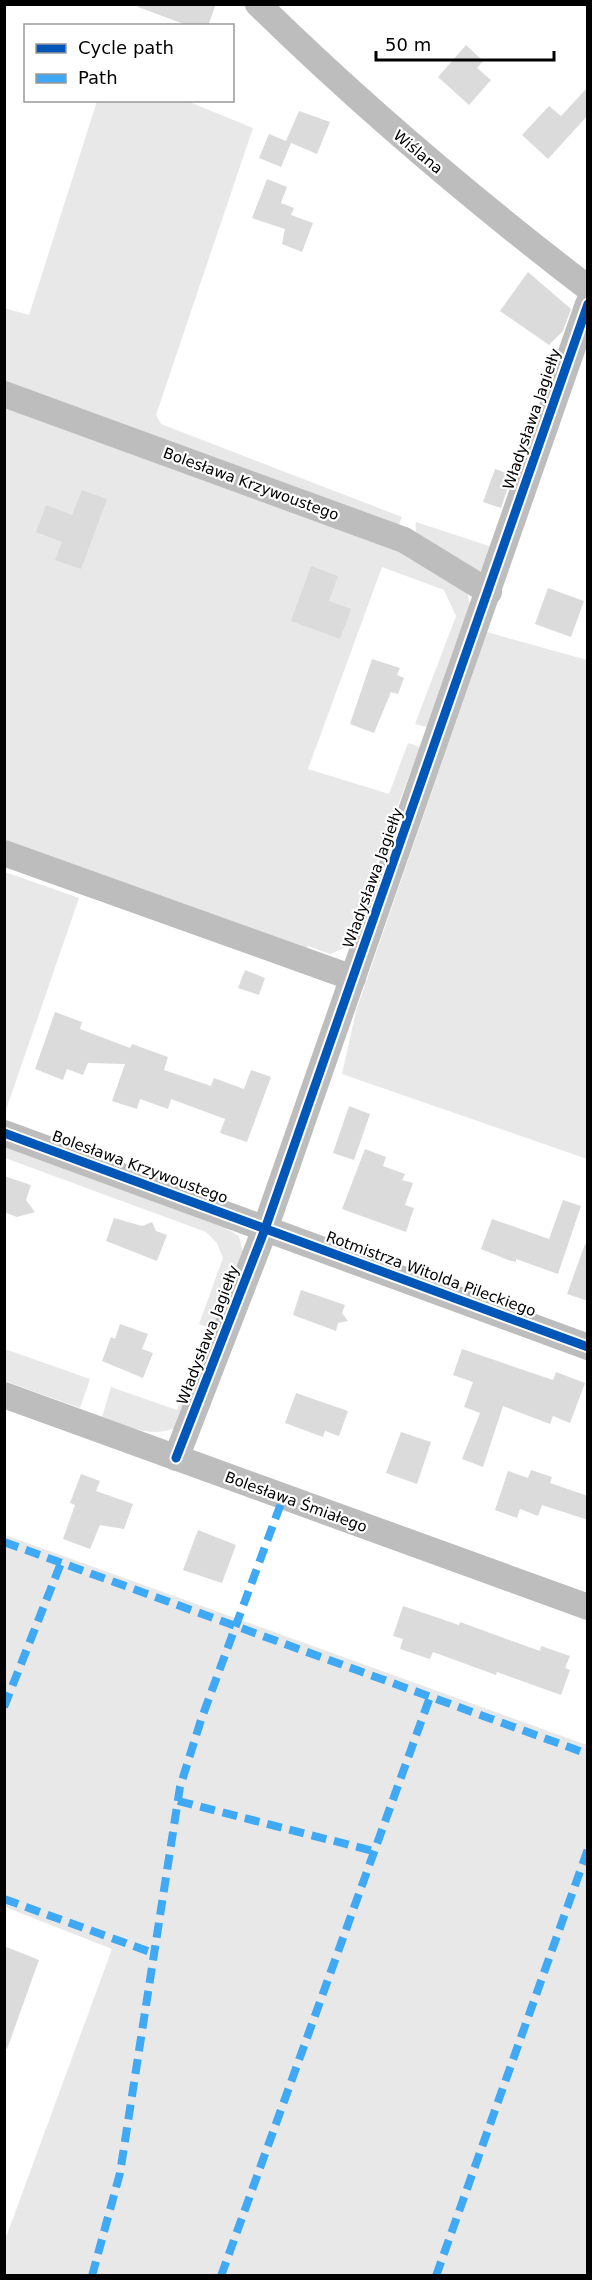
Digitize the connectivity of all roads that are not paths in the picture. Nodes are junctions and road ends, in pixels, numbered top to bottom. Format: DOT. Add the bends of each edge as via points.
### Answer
graph roads {
  1 [pos="258,4"];
  2 [pos="588,288"];
  3 [pos="588,304"];
  4 [pos="4,394"];
  5 [pos="489,592"];
  6 [pos="4,853"];
  7 [pos="353,978"];
  8 [pos="4,1133"];
  9 [pos="265,1229"];
  10 [pos="588,1347"];
  11 [pos="4,1395"];
  12 [pos="176,1458"];
  13 [pos="588,1607"];
  1 -- 2 [label="street, Wiślana" via="389,128"];
  3 -- 5 [label="street, Władysława Jagiełły"];
  4 -- 5 [label="street, Bolesława Krzywoustego" via="404,540"];
  5 -- 7 [label="street, Władysława Jagiełły"];
  6 -- 7 [label="street"];
  7 -- 9 [label="street, Władysława Jagiełły"];
  8 -- 9 [label="street, Bolesława Krzywoustego"];
  9 -- 10 [label="street, Rotmistrza Witolda Pileckiego"];
  9 -- 12 [label="street, Władysława Jagiełły"];
  11 -- 12 [label="street, Bolesława Śmiałego"];
  12 -- 13 [label="street, Bolesława Śmiałego"];
}
